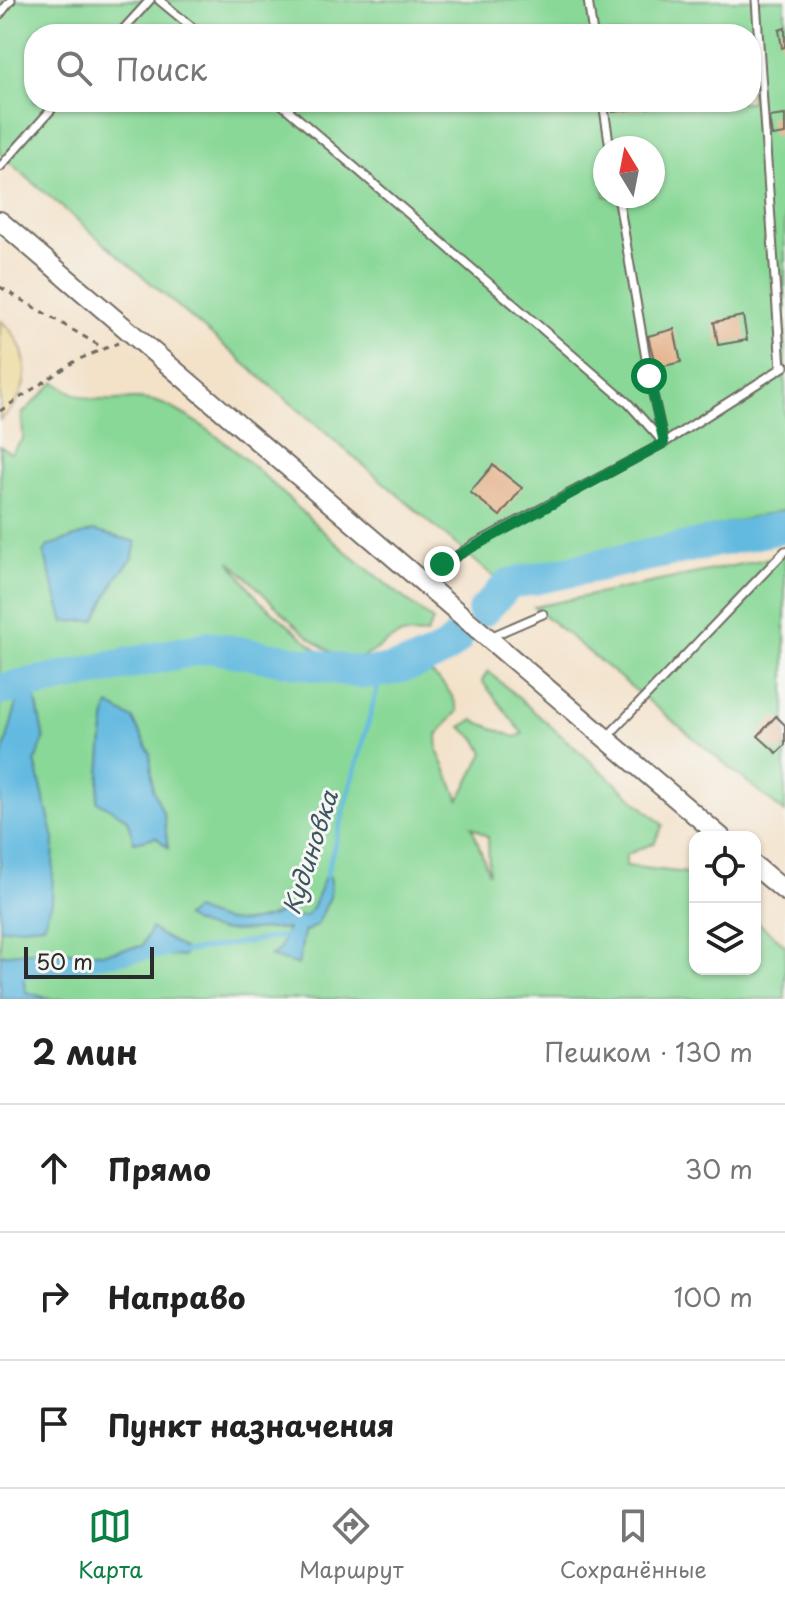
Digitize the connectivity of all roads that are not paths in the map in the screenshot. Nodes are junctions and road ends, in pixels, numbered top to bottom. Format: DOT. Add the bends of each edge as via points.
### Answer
graph roads {
  1 [pos="11,0"];
  2 [pos="150,0"];
  3 [pos="159,0"];
  4 [pos="588,0"];
  5 [pos="756,0"];
  6 [pos="0,14"];
  7 [pos="128,24"];
  8 [pos="188,24"];
  9 [pos="592,24"];
  10 [pos="758,24"];
  11 [pos="761,68"];
  12 [pos="49,112"];
  13 [pos="291,112"];
  14 [pos="605,112"];
  15 [pos="608,136"];
  16 [pos="0,167"];
  17 [pos="620,208"];
  18 [pos="0,221"];
  19 [pos="783,367"];
  20 [pos="664,443"];
  21 [pos="785,551"];
  22 [pos="421,580"];
  23 [pos="543,614"];
  24 [pos="488,638"];
  25 [pos="605,738"];
  26 [pos="714,831"];
  27 [pos="761,871"];
  28 [pos="785,891"];
  1 -- 6 [label="lane"];
  2 -- 7 [label="lane"];
  3 -- 8 [label="lane"];
  4 -- 9 [label="lane"];
  5 -- 10 [label="lane"];
  11 -- 19 [label="lane"];
  12 -- 16 [label="lane"];
  13 -- 20 [label="lane" via="628,403"];
  14 -- 15 [label="lane"];
  17 -- 20 [label="lane"];
  18 -- 22 [label="street"];
  19 -- 20 [label="lane"];
  20 -- 22 [label="lane" via="473,545"];
  21 -- 25 [label="lane"];
  22 -- 24 [label="street"];
  23 -- 24 [label="lane"];
  24 -- 25 [label="street"];
  25 -- 26 [label="street"];
  27 -- 28 [label="street"];
}
